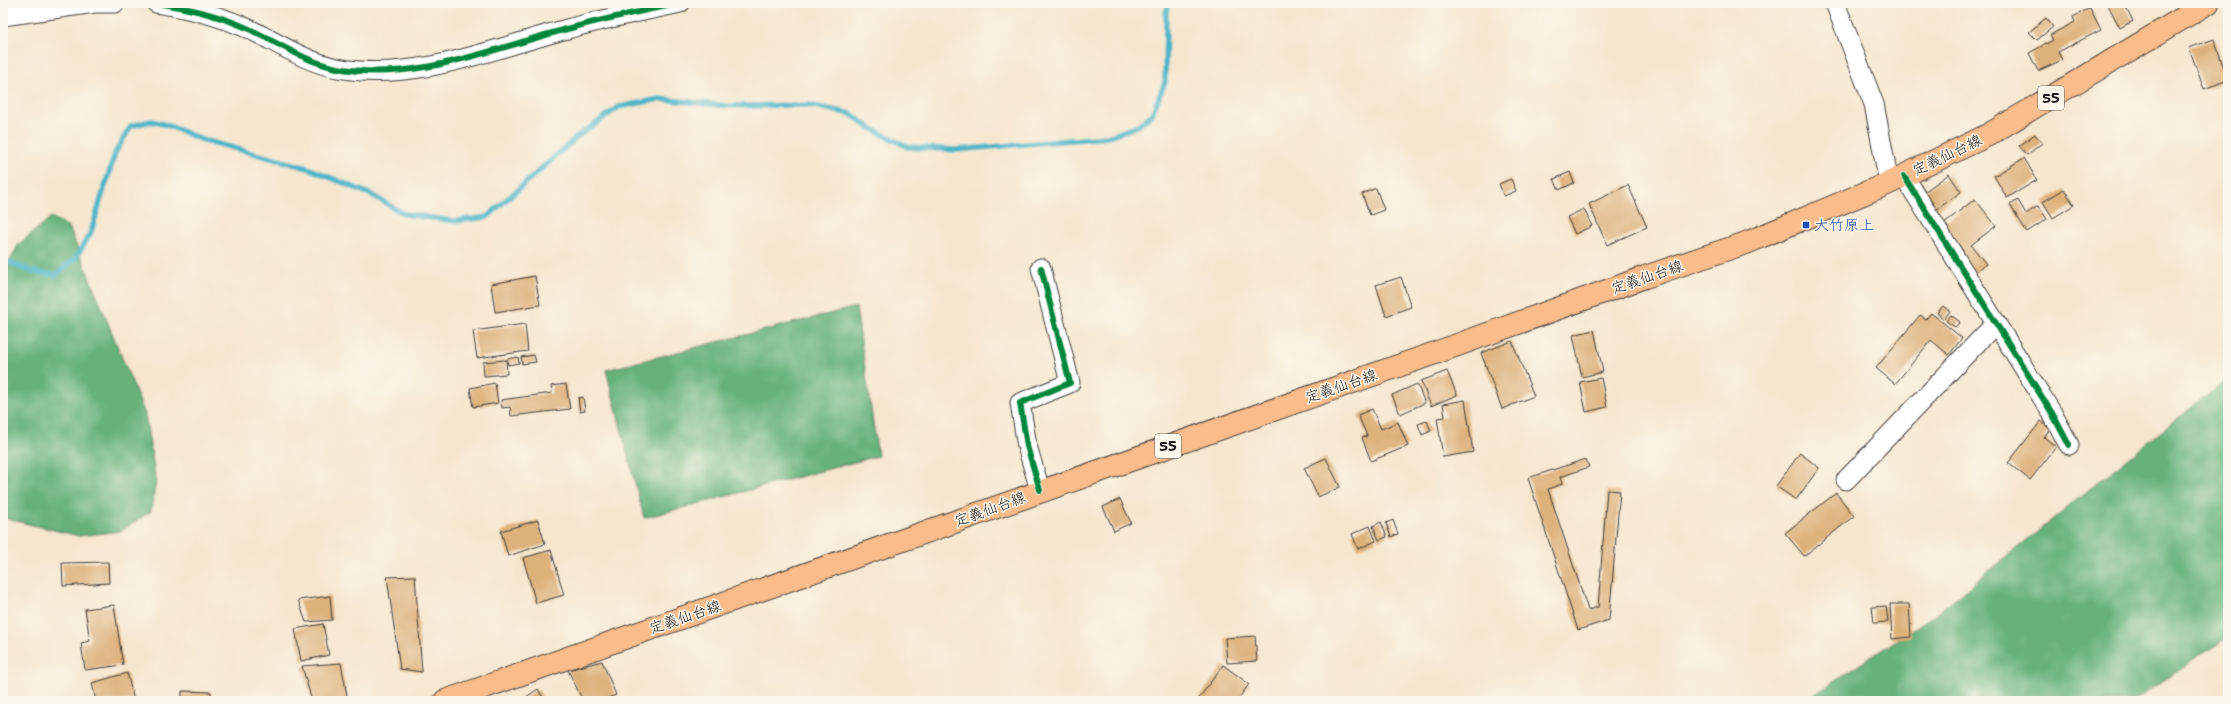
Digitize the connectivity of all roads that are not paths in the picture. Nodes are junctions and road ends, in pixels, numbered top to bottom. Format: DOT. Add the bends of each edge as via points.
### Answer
graph roads {
  1 [pos="114,3"];
  2 [pos="156,3"];
  3 [pos="680,3"];
  4 [pos="1835,3"];
  5 [pos="2208,3"];
  6 [pos="3,16"];
  7 [pos="1896,180"];
  8 [pos="1041,268"];
  9 [pos="1996,323"];
  10 [pos="2069,445"];
  11 [pos="1846,480"];
  12 [pos="1040,490"];
  13 [pos="445,701"];
  1 -- 6 [label="street" via="95,3"];
  2 -- 3 [label="street" via="208,13 248,29 297,54 336,68 368,73 448,62 572,28"];
  4 -- 7 [label="street" via="1874,104"];
  5 -- 7 [label="main road, 定義仙台線 / 55" via="1988,135"];
  7 -- 9 [label="street"];
  7 -- 12 [label="main road, 定義仙台線 / 55" via="1746,243"];
  8 -- 12 [label="street" via="1070,383 1020,403 1027,446"];
  9 -- 10 [label="street"];
  9 -- 11 [label="street"];
  12 -- 13 [label="main road, 定義仙台線 / 55" via="882,549"];
}
